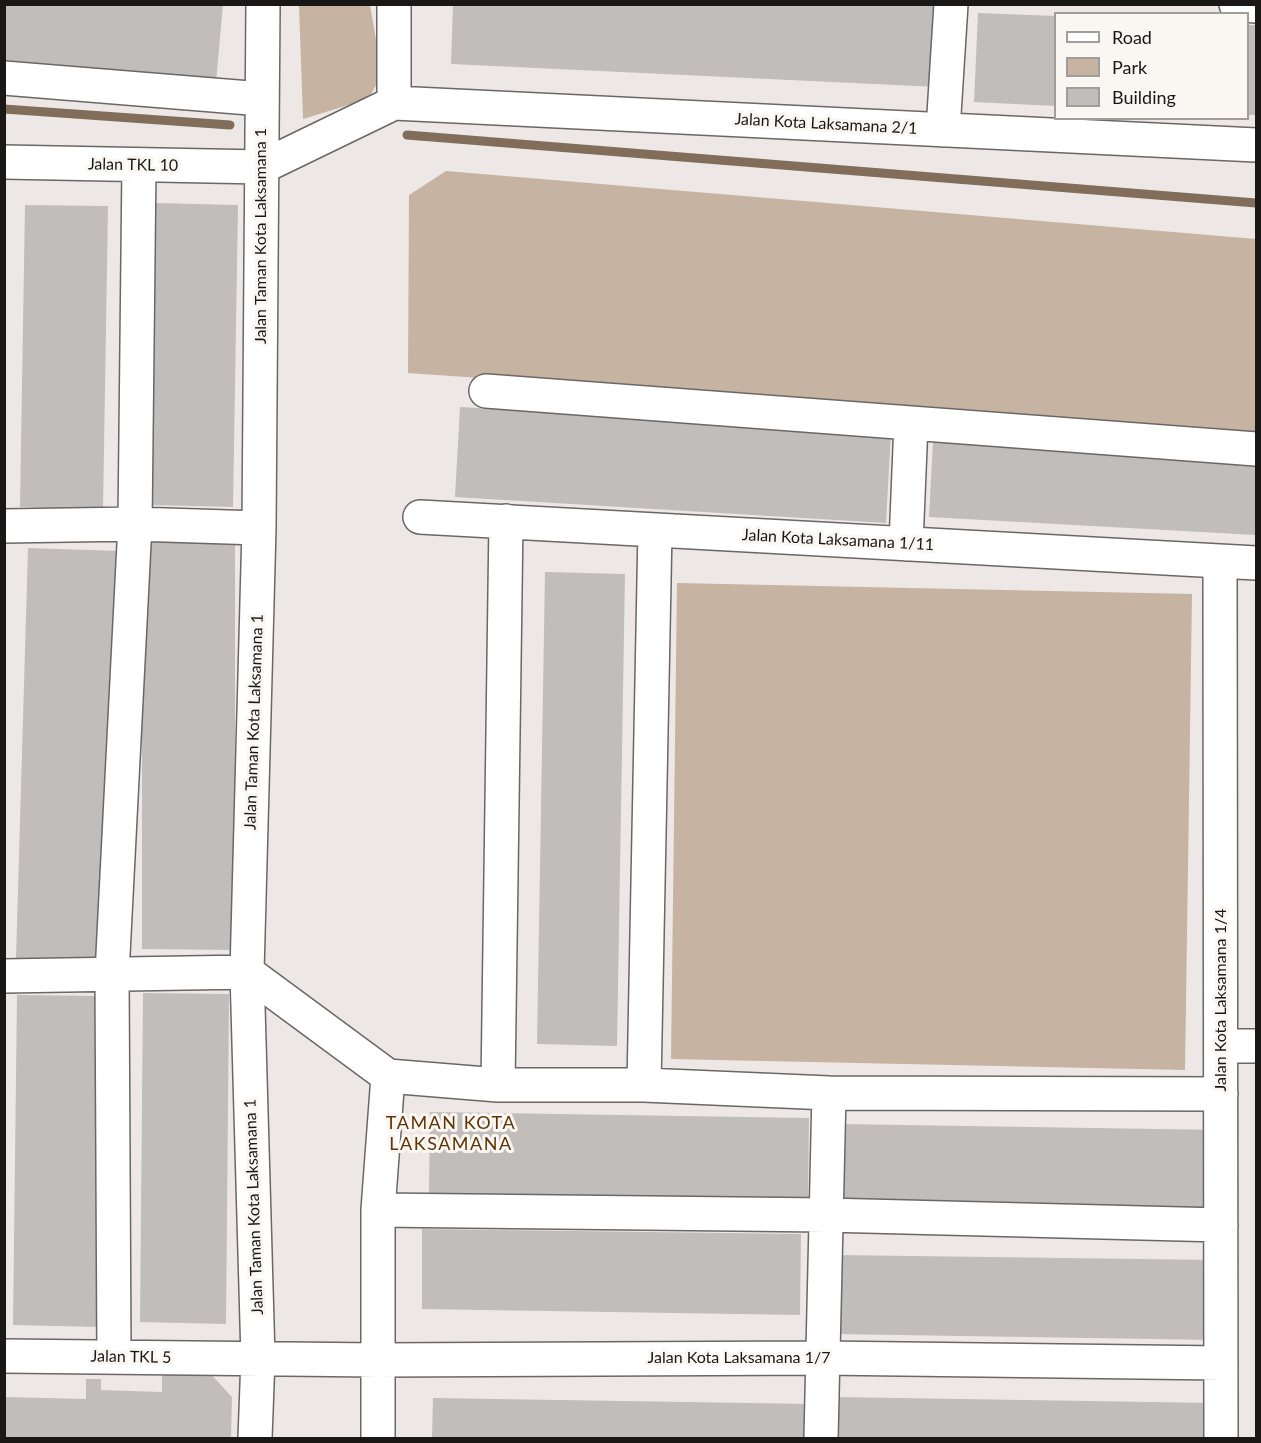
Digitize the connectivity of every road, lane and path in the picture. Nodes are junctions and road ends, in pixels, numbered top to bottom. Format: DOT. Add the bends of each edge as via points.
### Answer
graph roads {
  1 [pos="263,4"];
  2 [pos="394,4"];
  3 [pos="951,4"];
  4 [pos="1236,4"];
  5 [pos="1257,6"];
  6 [pos="4,78"];
  7 [pos="262,99"];
  8 [pos="394,103"];
  9 [pos="943,130"];
  10 [pos="1257,145"];
  11 [pos="4,162"];
  12 [pos="139,165"];
  13 [pos="262,168"];
  14 [pos="486,390"];
  15 [pos="911,423"];
  16 [pos="1257,449"];
  17 [pos="420,517"];
  18 [pos="506,521"];
  19 [pos="135,524"];
  20 [pos="4,526"];
  21 [pos="260,528"];
  22 [pos="655,530"];
  23 [pos="906,544"];
  24 [pos="1221,561"];
  25 [pos="1257,563"];
  26 [pos="247,972"];
  27 [pos="112,974"];
  28 [pos="4,976"];
  29 [pos="1221,1046"];
  30 [pos="1257,1046"];
  31 [pos="388,1076"];
  32 [pos="498,1084"];
  33 [pos="644,1084"];
  34 [pos="829,1093"];
  35 [pos="1221,1094"];
  36 [pos="378,1210"];
  37 [pos="826,1215"];
  38 [pos="1221,1225"];
  39 [pos="4,1356"];
  40 [pos="114,1357"];
  41 [pos="258,1358"];
  42 [pos="823,1358"];
  43 [pos="378,1360"];
  44 [pos="1221,1363"];
  45 [pos="255,1438"];
  46 [pos="378,1438"];
  47 [pos="821,1438"];
  48 [pos="1221,1438"];
  1 -- 7 [label="street, Jalan Taman Kota Laksamana 1"];
  2 -- 8 [label="street"];
  3 -- 9 [label="street"];
  4 -- 5 [label="street"];
  6 -- 7 [label="street"];
  7 -- 13 [label="street, Jalan Taman Kota Laksamana 1"];
  8 -- 9 [label="street, Jalan Kota Laksamana 2/1"];
  8 -- 13 [label="street"];
  9 -- 10 [label="street, Jalan Kota Laksamana 2/1"];
  11 -- 12 [label="street, Jalan TKL 10"];
  12 -- 13 [label="street, Jalan TKL 10"];
  12 -- 19 [label="street"];
  13 -- 21 [label="street, Jalan Taman Kota Laksamana 1"];
  14 -- 15 [label="street"];
  15 -- 16 [label="street"];
  15 -- 23 [label="street"];
  17 -- 18 [label="street, Jalan Kota Laksamana 1/11"];
  18 -- 22 [label="street, Jalan Kota Laksamana 1/11"];
  18 -- 32 [label="street"];
  19 -- 20 [label="street"];
  19 -- 21 [label="street"];
  19 -- 27 [label="street"];
  21 -- 26 [label="street, Jalan Taman Kota Laksamana 1"];
  22 -- 23 [label="street, Jalan Kota Laksamana 1/11"];
  22 -- 33 [label="street"];
  23 -- 24 [label="street, Jalan Kota Laksamana 1/11"];
  24 -- 25 [label="street, Jalan Kota Laksamana 1/11"];
  24 -- 29 [label="street, Jalan Kota Laksamana 1/4"];
  26 -- 27 [label="street"];
  26 -- 31 [label="street"];
  26 -- 41 [label="street, Jalan Taman Kota Laksamana 1"];
  27 -- 28 [label="street"];
  27 -- 40 [label="street"];
  29 -- 30 [label="street"];
  29 -- 35 [label="street, Jalan Kota Laksamana 1/4"];
  31 -- 32 [label="street"];
  31 -- 36 [label="street"];
  32 -- 33 [label="street"];
  33 -- 34 [label="street"];
  34 -- 35 [label="street"];
  34 -- 37 [label="street"];
  35 -- 38 [label="street, Jalan Kota Laksamana 1/4"];
  36 -- 37 [label="street"];
  36 -- 43 [label="street"];
  37 -- 38 [label="street"];
  37 -- 42 [label="street"];
  38 -- 44 [label="street, Jalan Kota Laksamana 1/4"];
  39 -- 40 [label="street, Jalan TKL 5"];
  40 -- 41 [label="street, Jalan TKL 5"];
  41 -- 43 [label="street, Jalan Kota Laksamana 1/7"];
  41 -- 45 [label="street, Jalan Taman Kota Laksamana 1"];
  42 -- 43 [label="street, Jalan Kota Laksamana 1/7"];
  42 -- 44 [label="street, Jalan Kota Laksamana 1/7"];
  42 -- 47 [label="street"];
  43 -- 46 [label="street"];
  44 -- 48 [label="street, Jalan Kota Laksamana 1/4"];
}
